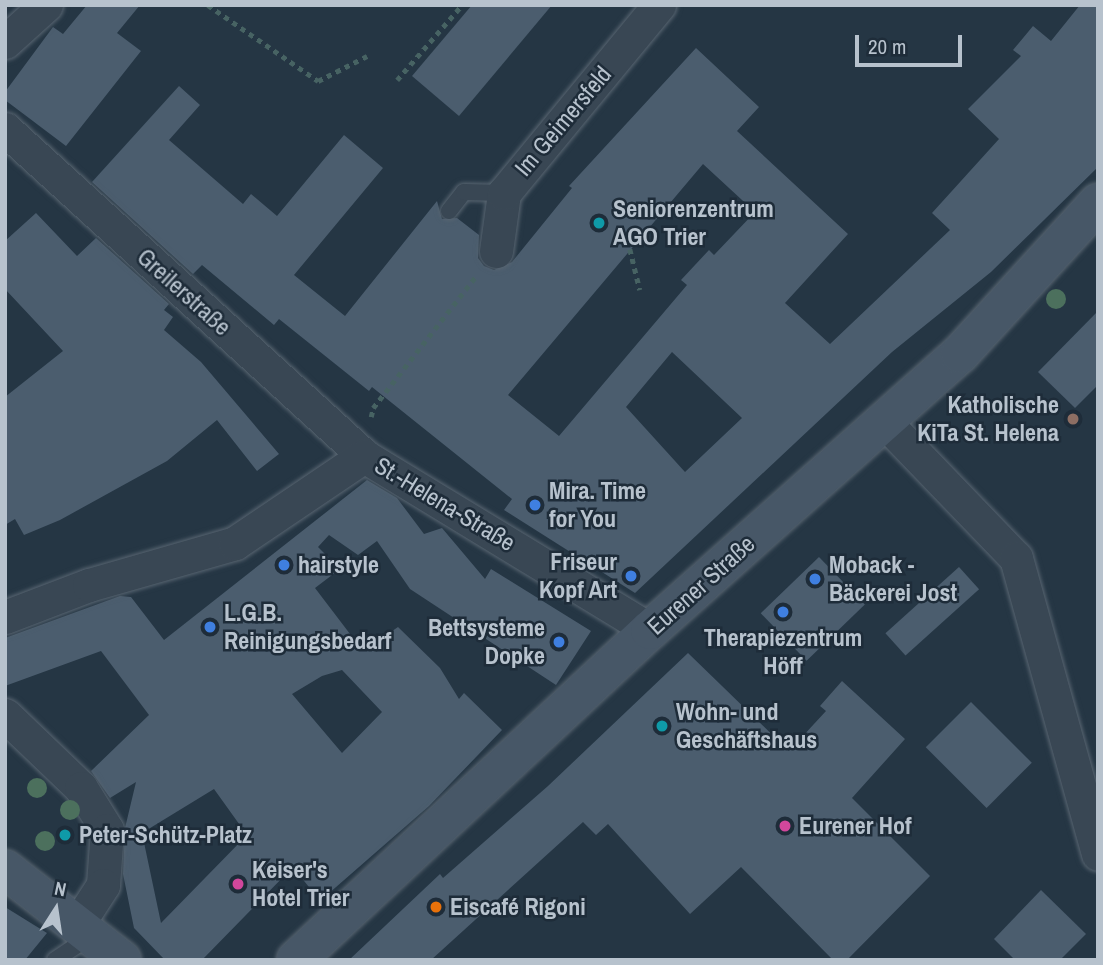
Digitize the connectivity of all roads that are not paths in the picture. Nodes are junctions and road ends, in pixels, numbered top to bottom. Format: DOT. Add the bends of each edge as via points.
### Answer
graph roads {
  1 [pos="46,5"];
  2 [pos="659,5"];
  3 [pos="5,41"];
  4 [pos="5,129"];
  5 [pos="504,193"];
  6 [pos="1098,203"];
  7 [pos="449,211"];
  8 [pos="496,251"];
  9 [pos="884,421"];
  10 [pos="364,456"];
  11 [pos="5,617"];
  12 [pos="650,630"];
  13 [pos="5,715"];
  14 [pos="1098,855"];
  15 [pos="5,869"];
  16 [pos="86,929"];
  17 [pos="55,960"];
  18 [pos="122,960"];
  19 [pos="296,960"];
  1 -- 3 [label="street"];
  2 -- 5 [label="street, Im Geimersfeld"];
  4 -- 10 [label="street, Greilerstraße"];
  5 -- 7 [label="lane" via="464,192"];
  5 -- 8 [label="street, Im Geimersfeld"];
  6 -- 9 [label="street, Eurener Straße" via="960,354"];
  9 -- 12 [label="street, Eurener Straße"];
  9 -- 14 [label="street" via="1016,558"];
  10 -- 11 [label="street, St.-Helena-Straße" via="236,543 89,585"];
  10 -- 12 [label="street, St.-Helena-Straße"];
  12 -- 19 [label="street, Eurener Straße"];
  13 -- 16 [label="street" via="81,788 107,830 103,885"];
  15 -- 16 [label="street"];
  16 -- 17 [label="lane"];
  16 -- 18 [label="street"];
}
